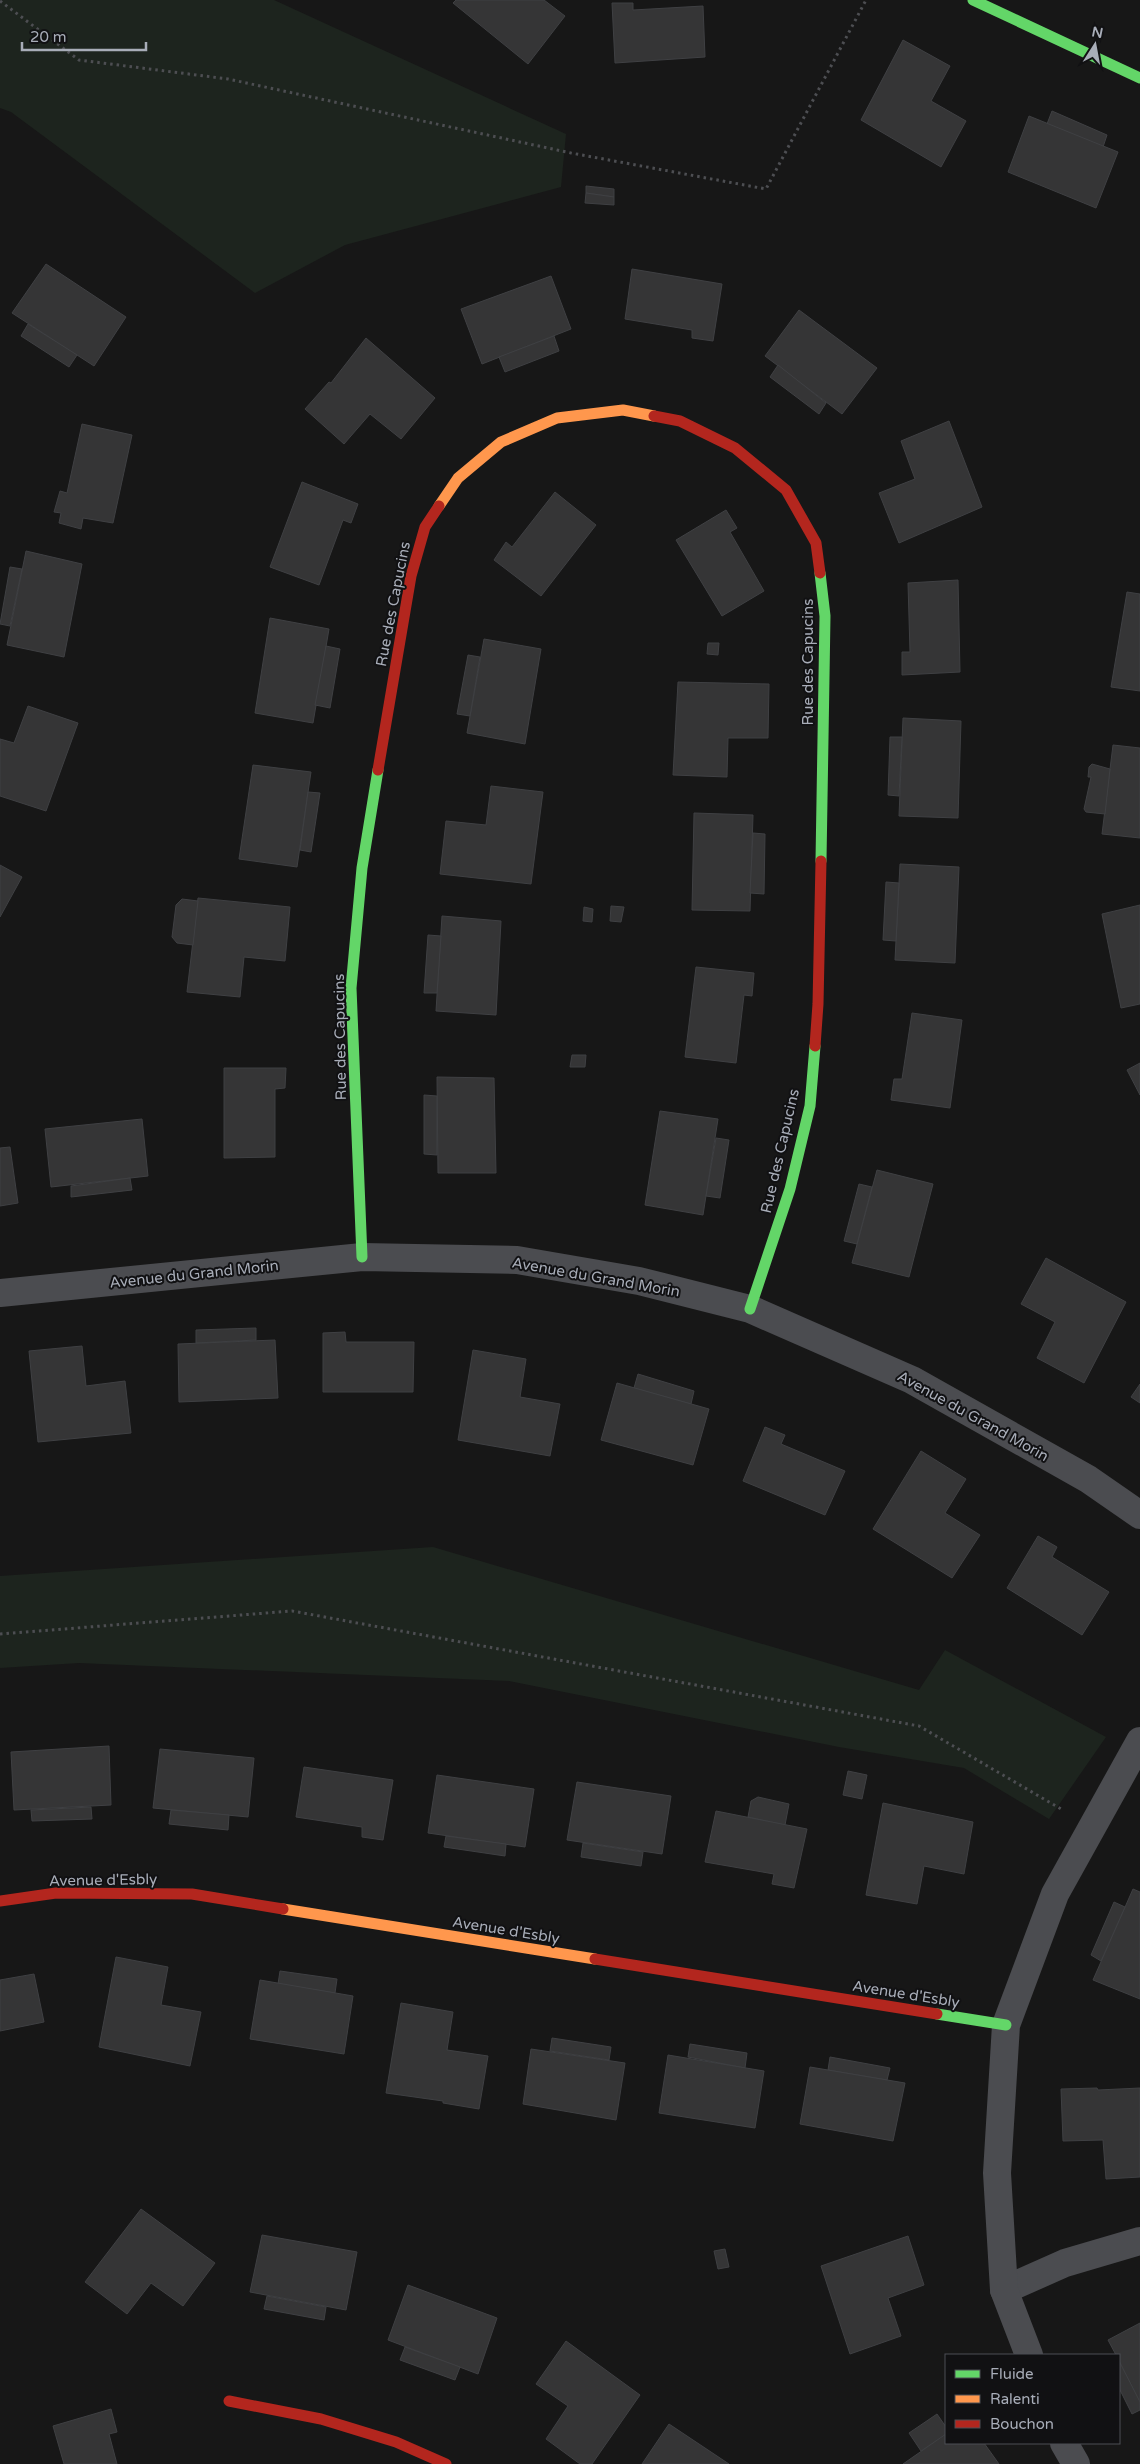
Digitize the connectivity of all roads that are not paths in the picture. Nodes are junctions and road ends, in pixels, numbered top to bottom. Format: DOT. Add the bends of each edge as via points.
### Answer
graph roads {
  1 [pos="973,0"];
  2 [pos="1140,78"];
  3 [pos="362,1257"];
  4 [pos="0,1293"];
  5 [pos="750,1309"];
  6 [pos="1140,1515"];
  7 [pos="1140,1741"];
  8 [pos="0,1901"];
  9 [pos="1006,2025"];
  10 [pos="1140,2240"];
  11 [pos="1004,2290"];
  12 [pos="1030,2354"];
  13 [pos="228,2401"];
  14 [pos="1065,2444"];
  15 [pos="446,2464"];
  16 [pos="1076,2464"];
  1 -- 2 [label="street"];
  3 -- 4 [label="street, Avenue du Grand Morin"];
  3 -- 5 [label="street, Avenue du Grand Morin" via="517,1260 639,1281"];
  3 -- 5 [label="street, Rue des Capucins" via="351,988 362,868 411,576 425,526 458,478 501,442 558,418 622,410 680,421 735,448 786,490 816,543 826,616 818,1004 810,1106 790,1189"];
  5 -- 6 [label="street, Avenue du Grand Morin" via="912,1380 1088,1480"];
  7 -- 9 [label="street" via="1055,1894"];
  8 -- 9 [label="street, Avenue d'Esbly" via="56,1893 192,1894"];
  9 -- 11 [label="street" via="997,2173"];
  10 -- 11 [label="street" via="1065,2263"];
  11 -- 12 [label="street"];
  13 -- 15 [label="street" via="321,2419 396,2442"];
  14 -- 16 [label="street"];
}
